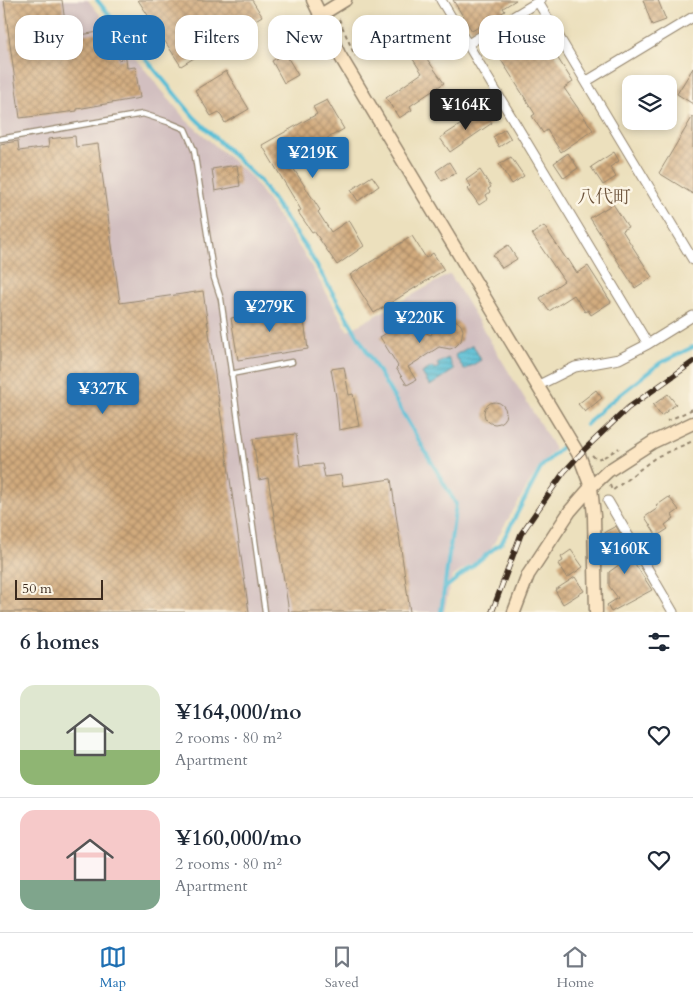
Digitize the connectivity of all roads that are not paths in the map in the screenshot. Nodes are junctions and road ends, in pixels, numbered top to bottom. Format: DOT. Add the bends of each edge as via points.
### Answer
graph roads {
  1 [pos="313,0"];
  2 [pos="345,0"];
  3 [pos="441,0"];
  4 [pos="540,1"];
  5 [pos="319,15"];
  6 [pos="321,15"];
  7 [pos="450,15"];
  8 [pos="693,17"];
  9 [pos="469,43"];
  10 [pos="469,46"];
  11 [pos="342,59"];
  12 [pos="587,81"];
  13 [pos="0,139"];
  14 [pos="693,260"];
  15 [pos="693,316"];
  16 [pos="648,344"];
  17 [pos="292,362"];
  18 [pos="231,374"];
  19 [pos="539,385"];
  20 [pos="693,423"];
  21 [pos="591,488"];
  22 [pos="608,502"];
  23 [pos="265,612"];
  24 [pos="514,612"];
  25 [pos="596,612"];
  26 [pos="673,612"];
  1 -- 5 [label="street"];
  2 -- 6 [label="street"];
  3 -- 7 [label="street"];
  4 -- 9 [label="street"];
  4 -- 12 [label="street"];
  8 -- 12 [label="street"];
  10 -- 16 [label="street"];
  11 -- 19 [label="street"];
  12 -- 14 [label="street"];
  13 -- 18 [label="lane" via="143,114 185,129 194,150"];
  15 -- 16 [label="street"];
  16 -- 19 [label="street" via="619,359 575,367"];
  17 -- 18 [label="lane"];
  18 -- 23 [label="lane"];
  19 -- 21 [label="street" via="579,455"];
  20 -- 21 [label="street" via="654,442 608,471"];
  21 -- 24 [label="street" via="570,511 528,576"];
  21 -- 25 [label="street"];
  22 -- 26 [label="street"];
}
